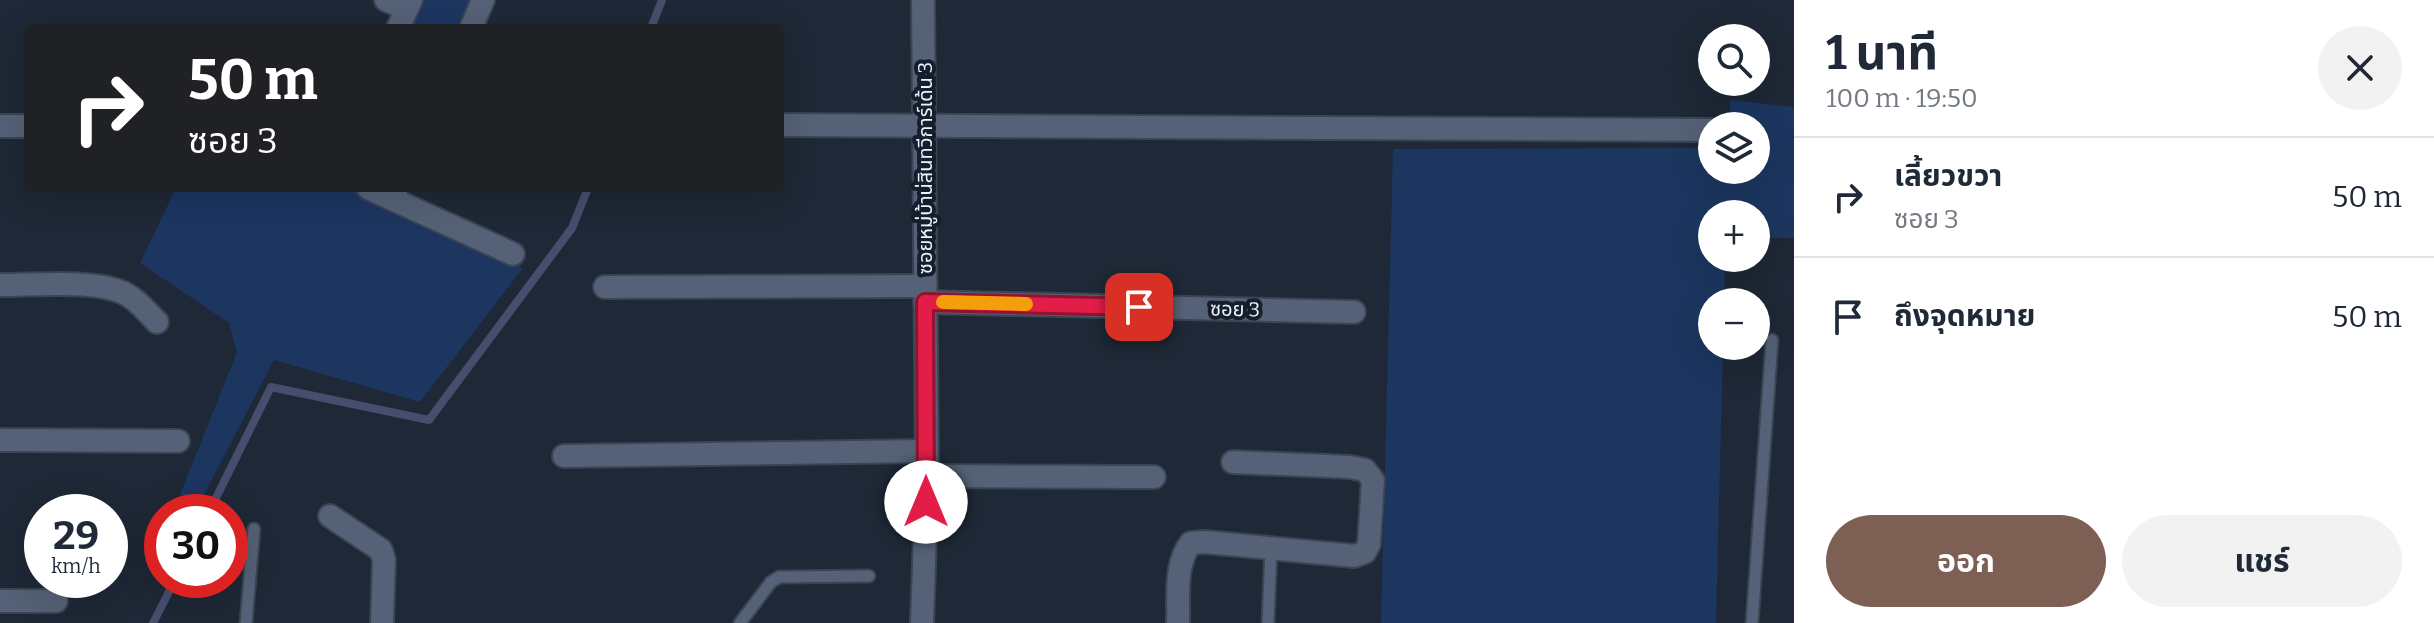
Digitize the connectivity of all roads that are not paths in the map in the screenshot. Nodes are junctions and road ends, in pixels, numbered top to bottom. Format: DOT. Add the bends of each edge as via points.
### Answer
graph roads {
  1 [pos="483,0"];
  2 [pos="923,0"];
  3 [pos="473,24"];
  4 [pos="784,125"];
  5 [pos="926,125"];
  6 [pos="0,126"];
  7 [pos="24,126"];
  8 [pos="1698,130"];
  9 [pos="395,193"];
  10 [pos="513,254"];
  11 [pos="0,285"];
  12 [pos="605,287"];
  13 [pos="925,294"];
  14 [pos="1354,312"];
  15 [pos="157,322"];
  16 [pos="1772,340"];
  17 [pos="0,440"];
  18 [pos="178,441"];
  19 [pos="925,451"];
  20 [pos="564,456"];
  21 [pos="1233,462"];
  22 [pos="927,476"];
  23 [pos="1154,477"];
  24 [pos="330,516"];
  25 [pos="254,529"];
  26 [pos="1271,548"];
  27 [pos="869,576"];
  28 [pos="0,601"];
  29 [pos="56,601"];
  30 [pos="246,623"];
  31 [pos="382,623"];
  32 [pos="740,623"];
  33 [pos="922,623"];
  34 [pos="1178,623"];
  35 [pos="1268,623"];
  36 [pos="1752,623"];
  1 -- 3 [label="street"];
  2 -- 5 [label="street, ซอยหมู่บ้าน่สินทวีการ์เด้น 3"];
  4 -- 5 [label="street"];
  5 -- 8 [label="street"];
  5 -- 13 [label="street, ซอยหมู่บ้าน่สินทวีการ์เด้น 3"];
  6 -- 7 [label="street"];
  9 -- 10 [label="street"];
  11 -- 15 [label="street" via="120,291"];
  12 -- 13 [label="street, ซอย 3"];
  13 -- 14 [label="street, ซอย 3"];
  13 -- 19 [label="street, ซอยหมู่บ้าน่สินทวีการ์เด้น 3"];
  16 -- 36 [label="lane"];
  17 -- 18 [label="street"];
  19 -- 20 [label="street"];
  19 -- 22 [label="street, ซอยหมู่บ้าน่สินทวีการ์เด้น 3"];
  21 -- 26 [label="street" via="1350,467 1365,470 1373,480 1365,552 1354,556"];
  22 -- 23 [label="street"];
  22 -- 33 [label="street, ซอยหมู่บ้าน่สินทวีการ์เด้น 3"];
  24 -- 31 [label="street" via="381,550"];
  25 -- 30 [label="lane"];
  26 -- 34 [label="street" via="1191,543 1181,565"];
  26 -- 35 [label="lane"];
  27 -- 32 [label="lane" via="779,577"];
  28 -- 29 [label="street"];
}
